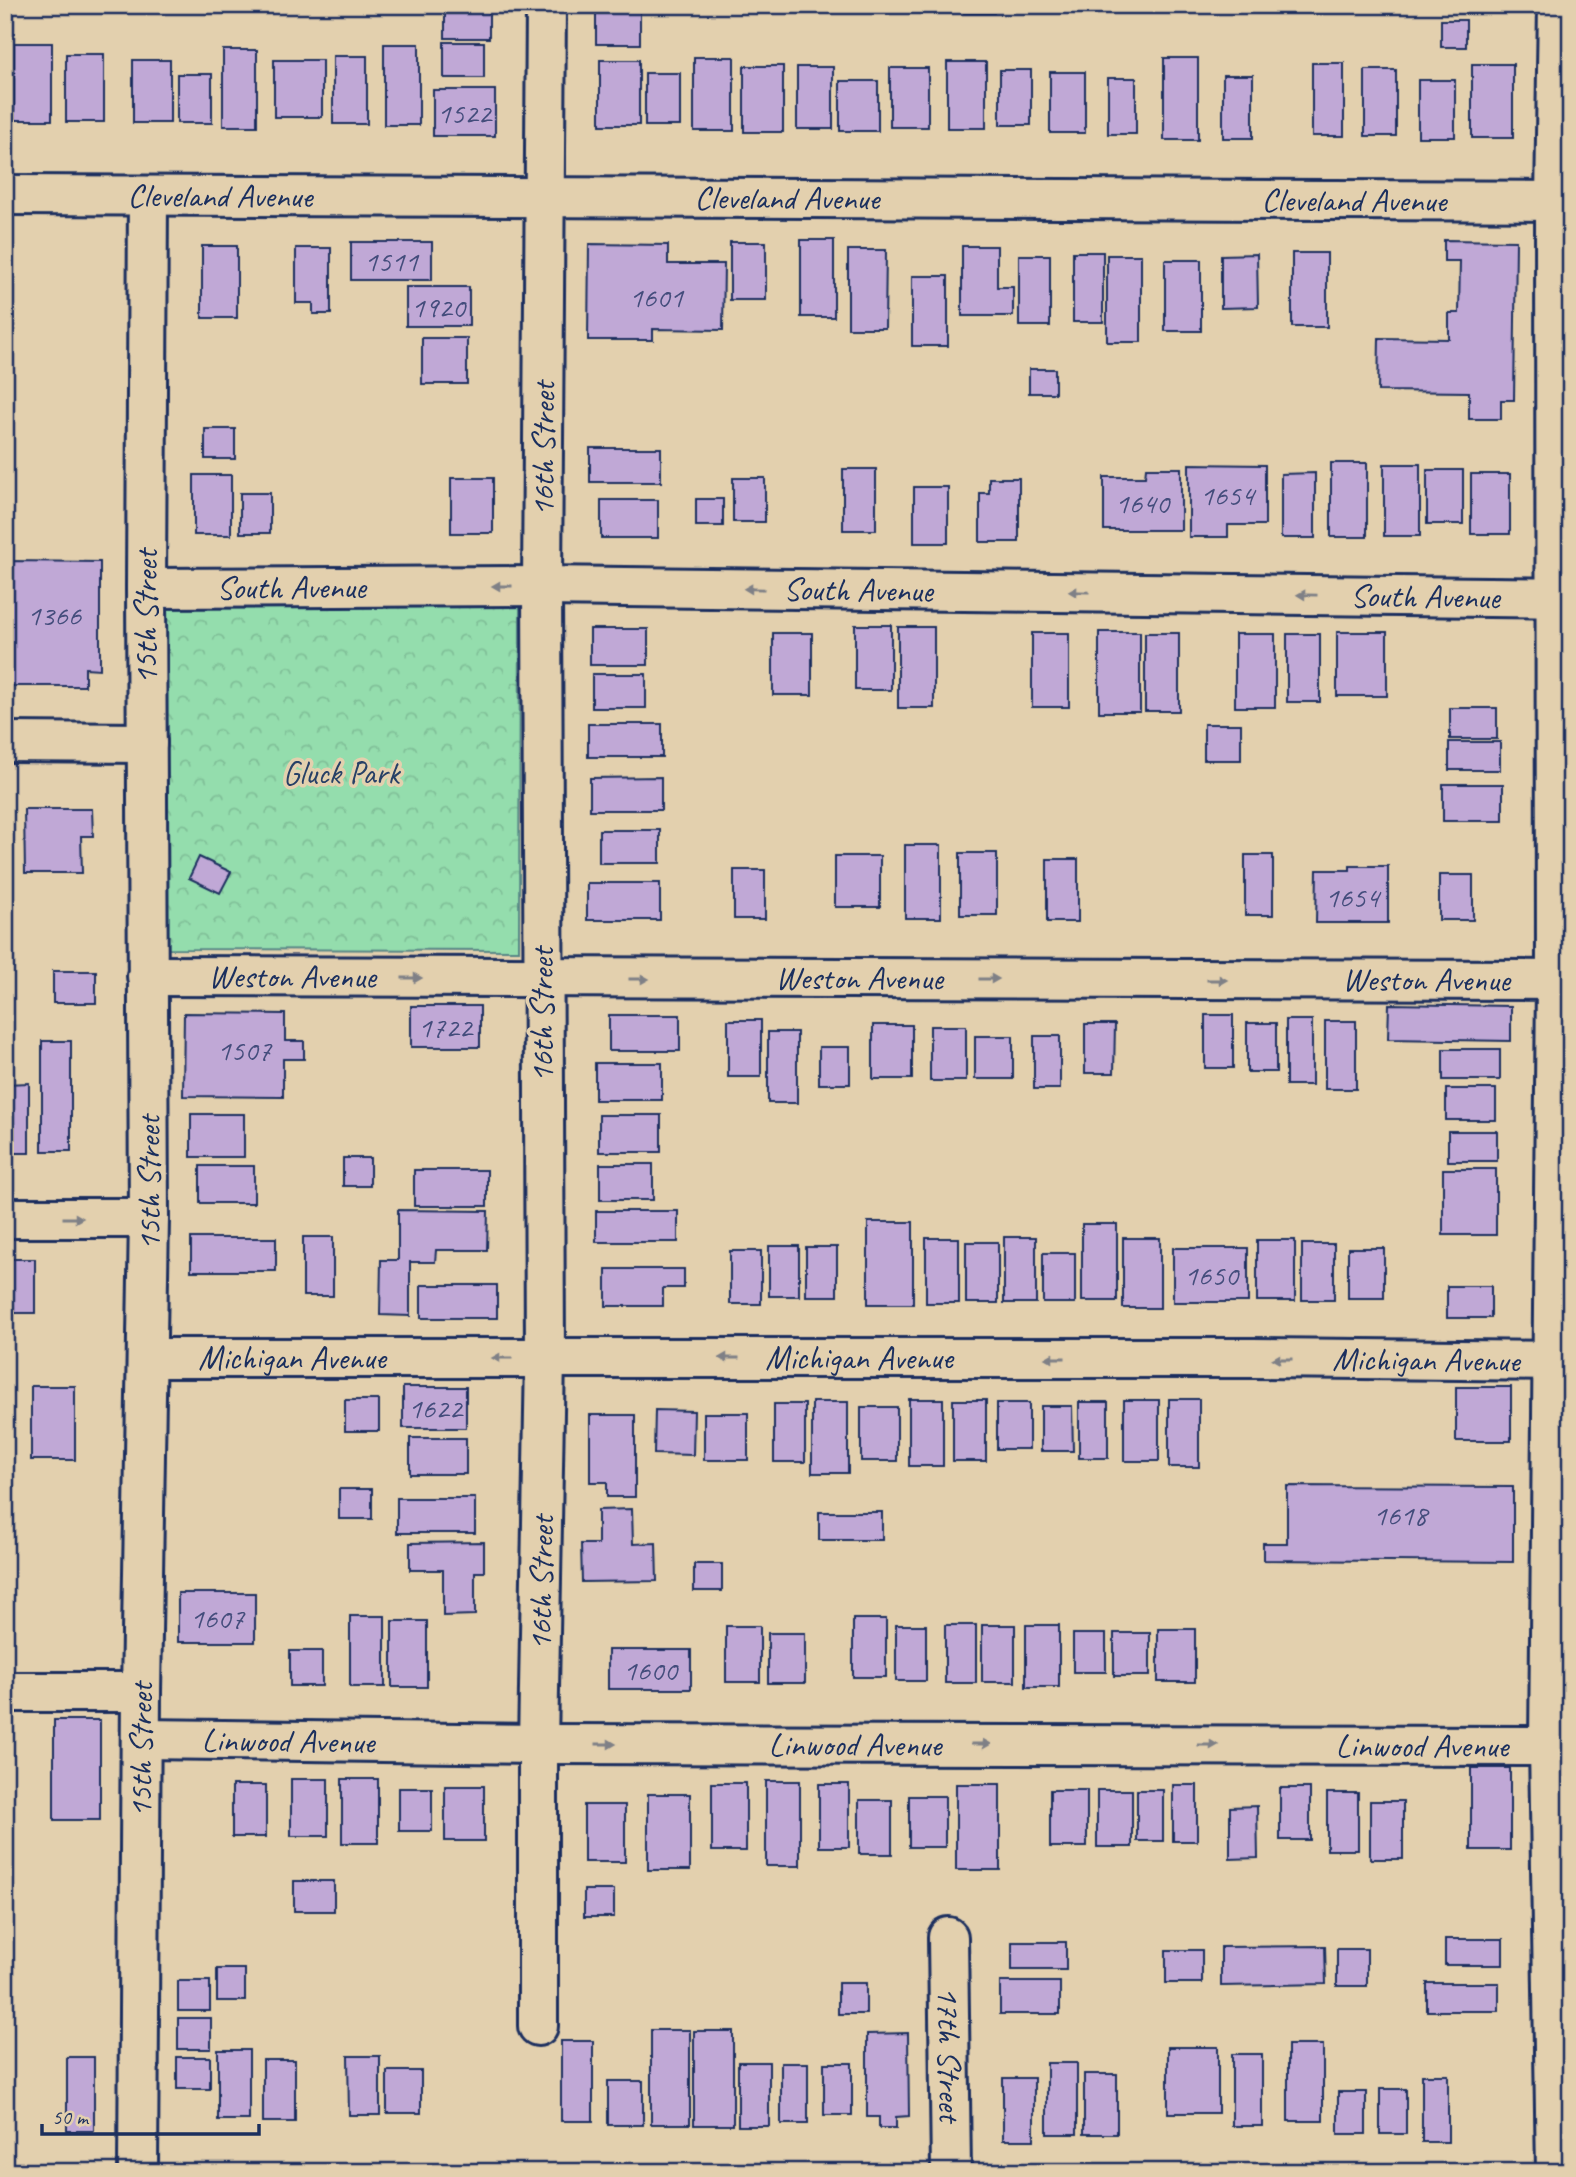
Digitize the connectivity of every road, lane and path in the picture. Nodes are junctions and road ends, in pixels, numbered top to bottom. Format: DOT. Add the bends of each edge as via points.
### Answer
graph roads {
  1 [pos="546,5"];
  2 [pos="1558,5"];
  3 [pos="5,195"];
  4 [pos="148,196"];
  5 [pos="544,197"];
  6 [pos="1563,201"];
  7 [pos="542,586"];
  8 [pos="146,588"];
  9 [pos="1564,598"];
  10 [pos="5,742"];
  11 [pos="147,743"];
  12 [pos="147,976"];
  13 [pos="542,978"];
  14 [pos="1563,980"];
  15 [pos="5,1218"];
  16 [pos="149,1218"];
  17 [pos="545,1357"];
  18 [pos="147,1358"];
  19 [pos="1562,1361"];
  20 [pos="5,1692"];
  21 [pos="141,1692"];
  22 [pos="141,1739"];
  23 [pos="538,1744"];
  24 [pos="1560,1746"];
  25 [pos="948,1937"];
  26 [pos="538,2026"];
  27 [pos="138,2172"];
  28 [pos="951,2172"];
  29 [pos="1556,2172"];
  1 -- 5 [label="street, 16th Street"];
  2 -- 6 [label="street"];
  3 -- 4 [label="street, Cleveland Avenue"];
  4 -- 5 [label="street, Cleveland Avenue"];
  4 -- 8 [label="street, 15th Street"];
  5 -- 6 [label="street, Cleveland Avenue"];
  5 -- 7 [label="street, 16th Street"];
  6 -- 9 [label="street"];
  7 -- 8 [label="street, South Avenue, one-way"];
  9 -- 7 [label="street, South Avenue, one-way"];
  7 -- 13 [label="street, 16th Street"];
  8 -- 11 [label="street, 15th Street"];
  9 -- 14 [label="street"];
  10 -- 11 [label="street"];
  11 -- 12 [label="street, 15th Street"];
  12 -- 13 [label="street, Weston Avenue, one-way"];
  12 -- 16 [label="street, 15th Street"];
  13 -- 14 [label="street, Weston Avenue, one-way"];
  13 -- 17 [label="street, 16th Street"];
  14 -- 19 [label="street"];
  15 -- 16 [label="street, one-way"];
  16 -- 18 [label="street, 15th Street"];
  17 -- 18 [label="street, Michigan Avenue, one-way"];
  19 -- 17 [label="street, Michigan Avenue, one-way"];
  17 -- 23 [label="street, 16th Street"];
  18 -- 21 [label="street, 15th Street"];
  19 -- 24 [label="street"];
  20 -- 21 [label="street"];
  21 -- 22 [label="street, 15th Street"];
  22 -- 23 [label="street, Linwood Avenue"];
  22 -- 27 [label="street, 15th Street"];
  23 -- 24 [label="street, Linwood Avenue, one-way"];
  23 -- 26 [label="street, 16th Street"];
  24 -- 29 [label="street"];
  25 -- 28 [label="street, 17th Street"];
}
